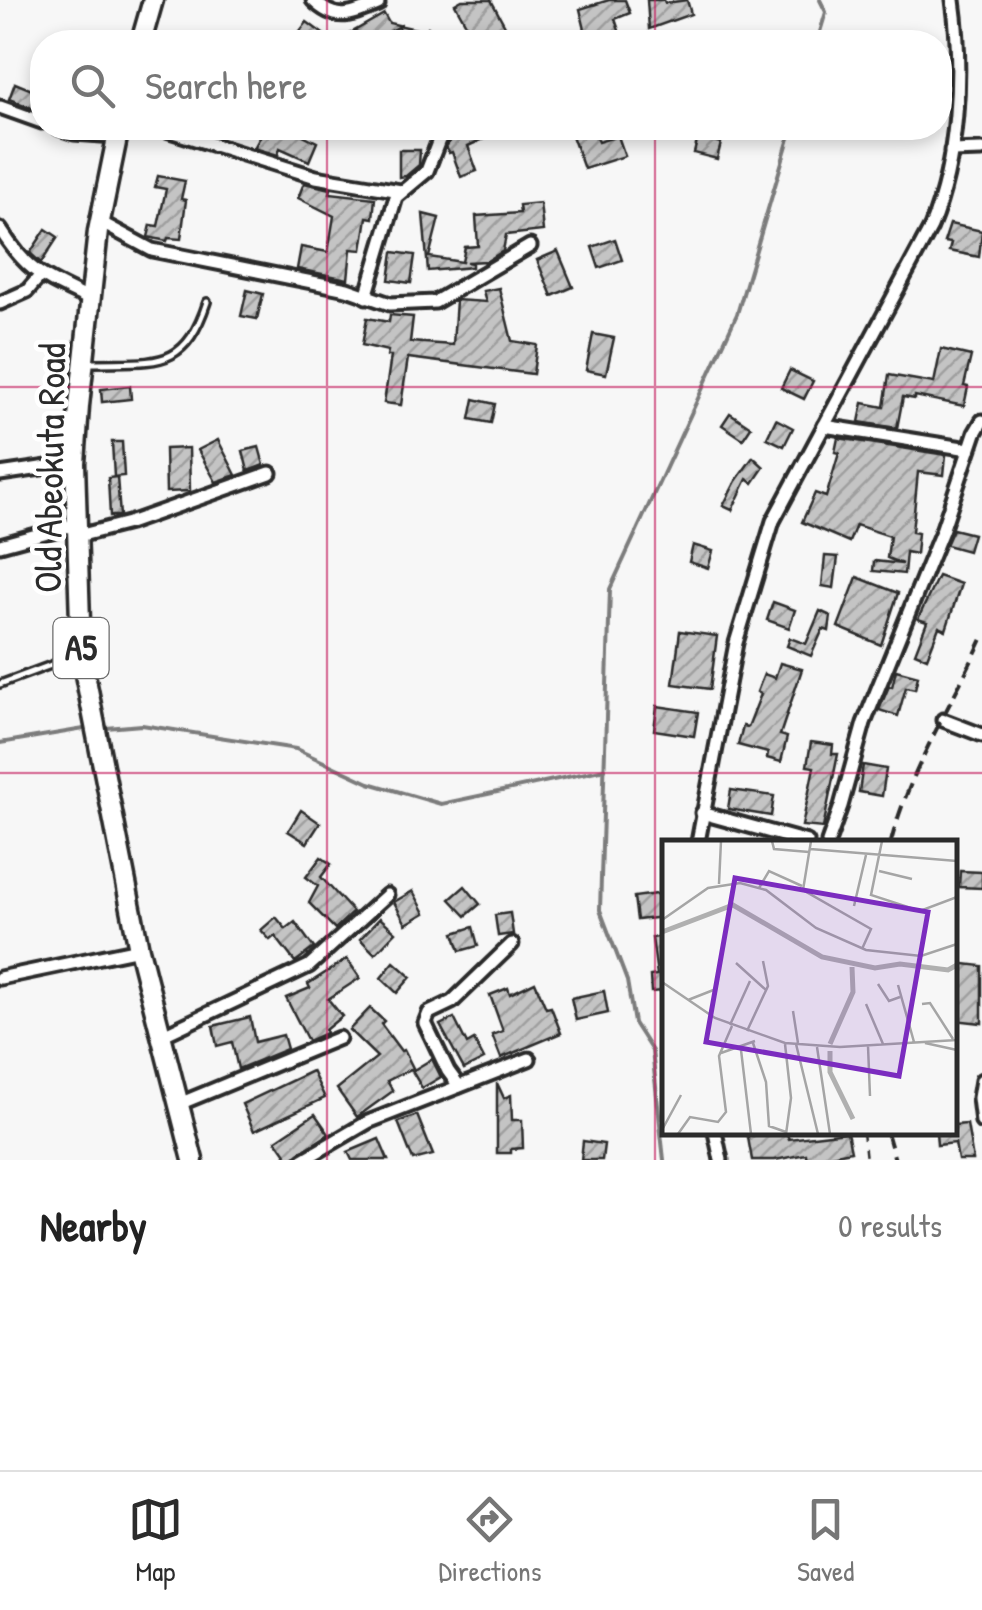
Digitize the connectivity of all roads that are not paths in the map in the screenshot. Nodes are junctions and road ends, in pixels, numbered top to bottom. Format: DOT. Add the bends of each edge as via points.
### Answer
graph roads {
  1 [pos="153,0"];
  2 [pos="313,0"];
  3 [pos="953,0"];
  4 [pos="378,4"];
  5 [pos="144,30"];
  6 [pos="0,107"];
  7 [pos="30,118"];
  8 [pos="952,136"];
  9 [pos="116,140"];
  10 [pos="198,140"];
  11 [pos="439,140"];
  12 [pos="952,140"];
  13 [pos="982,150"];
  14 [pos="951,151"];
  15 [pos="401,191"];
  16 [pos="100,222"];
  17 [pos="0,229"];
  18 [pos="530,246"];
  19 [pos="6,247"];
  20 [pos="40,276"];
  21 [pos="366,297"];
  22 [pos="89,298"];
  23 [pos="208,302"];
  24 [pos="0,303"];
  25 [pos="82,363"];
  26 [pos="982,420"];
  27 [pos="824,426"];
  28 [pos="969,449"];
  29 [pos="76,462"];
  30 [pos="270,473"];
  31 [pos="0,474"];
  32 [pos="78,530"];
  33 [pos="0,545"];
  34 [pos="81,654"];
  35 [pos="0,684"];
  36 [pos="943,720"];
  37 [pos="982,735"];
  38 [pos="702,813"];
  39 [pos="698,840"];
  40 [pos="800,840"];
  41 [pos="829,840"];
  42 [pos="387,895"];
  43 [pos="512,944"];
  44 [pos="139,949"];
  45 [pos="0,978"];
  46 [pos="161,1036"];
  47 [pos="339,1038"];
  48 [pos="529,1059"];
  49 [pos="982,1080"];
  50 [pos="459,1086"];
  51 [pos="179,1104"];
  52 [pos="982,1122"];
  53 [pos="716,1135"];
  54 [pos="193,1160"];
  55 [pos="303,1160"];
  56 [pos="721,1160"];
  1 -- 5 [label="highway"];
  2 -- 4 [label="street" via="345,17"];
  3 -- 8 [label="street" via="958,47"];
  6 -- 7 [label="street"];
  9 -- 16 [label="highway, Old Abeokuta Road / A5"];
  10 -- 15 [label="street" via="316,177"];
  11 -- 15 [label="street" via="427,171"];
  12 -- 14 [label="street"];
  13 -- 14 [label="street"];
  14 -- 27 [label="street" via="946,192 931,227"];
  15 -- 21 [label="street"];
  16 -- 21 [label="street" via="152,250"];
  16 -- 22 [label="highway, Old Abeokuta Road / A5"];
  17 -- 19 [label="street"];
  18 -- 21 [label="street" via="428,304"];
  19 -- 20 [label="street"];
  20 -- 22 [label="street"];
  20 -- 24 [label="street" via="27,291"];
  22 -- 25 [label="highway, Old Abeokuta Road / A5"];
  23 -- 25 [label="lane" via="188,346 171,357"];
  25 -- 29 [label="highway, Old Abeokuta Road / A5"];
  26 -- 28 [label="street"];
  27 -- 28 [label="street"];
  27 -- 38 [label="street" via="763,550 736,643"];
  28 -- 41 [label="street" via="864,723"];
  29 -- 31 [label="street"];
  29 -- 32 [label="highway, Old Abeokuta Road / A5"];
  30 -- 32 [label="street" via="128,524"];
  32 -- 33 [label="street"];
  32 -- 34 [label="highway, Old Abeokuta Road / A5"];
  34 -- 35 [label="lane"];
  34 -- 44 [label="highway, Old Abeokuta Road / A5"];
  36 -- 37 [label="street"];
  38 -- 39 [label="street"];
  38 -- 40 [label="street"];
  42 -- 46 [label="street" via="309,966"];
  43 -- 50 [label="street" via="425,1023"];
  44 -- 45 [label="street"];
  44 -- 46 [label="highway, Old Abeokuta Road / A5"];
  46 -- 51 [label="highway, Old Abeokuta Road / A5"];
  47 -- 51 [label="street"];
  48 -- 50 [label="street"];
  49 -- 52 [label="street"];
  50 -- 55 [label="street" via="368,1122"];
  51 -- 54 [label="highway, Old Abeokuta Road / A5"];
  53 -- 56 [label="street"];
}
